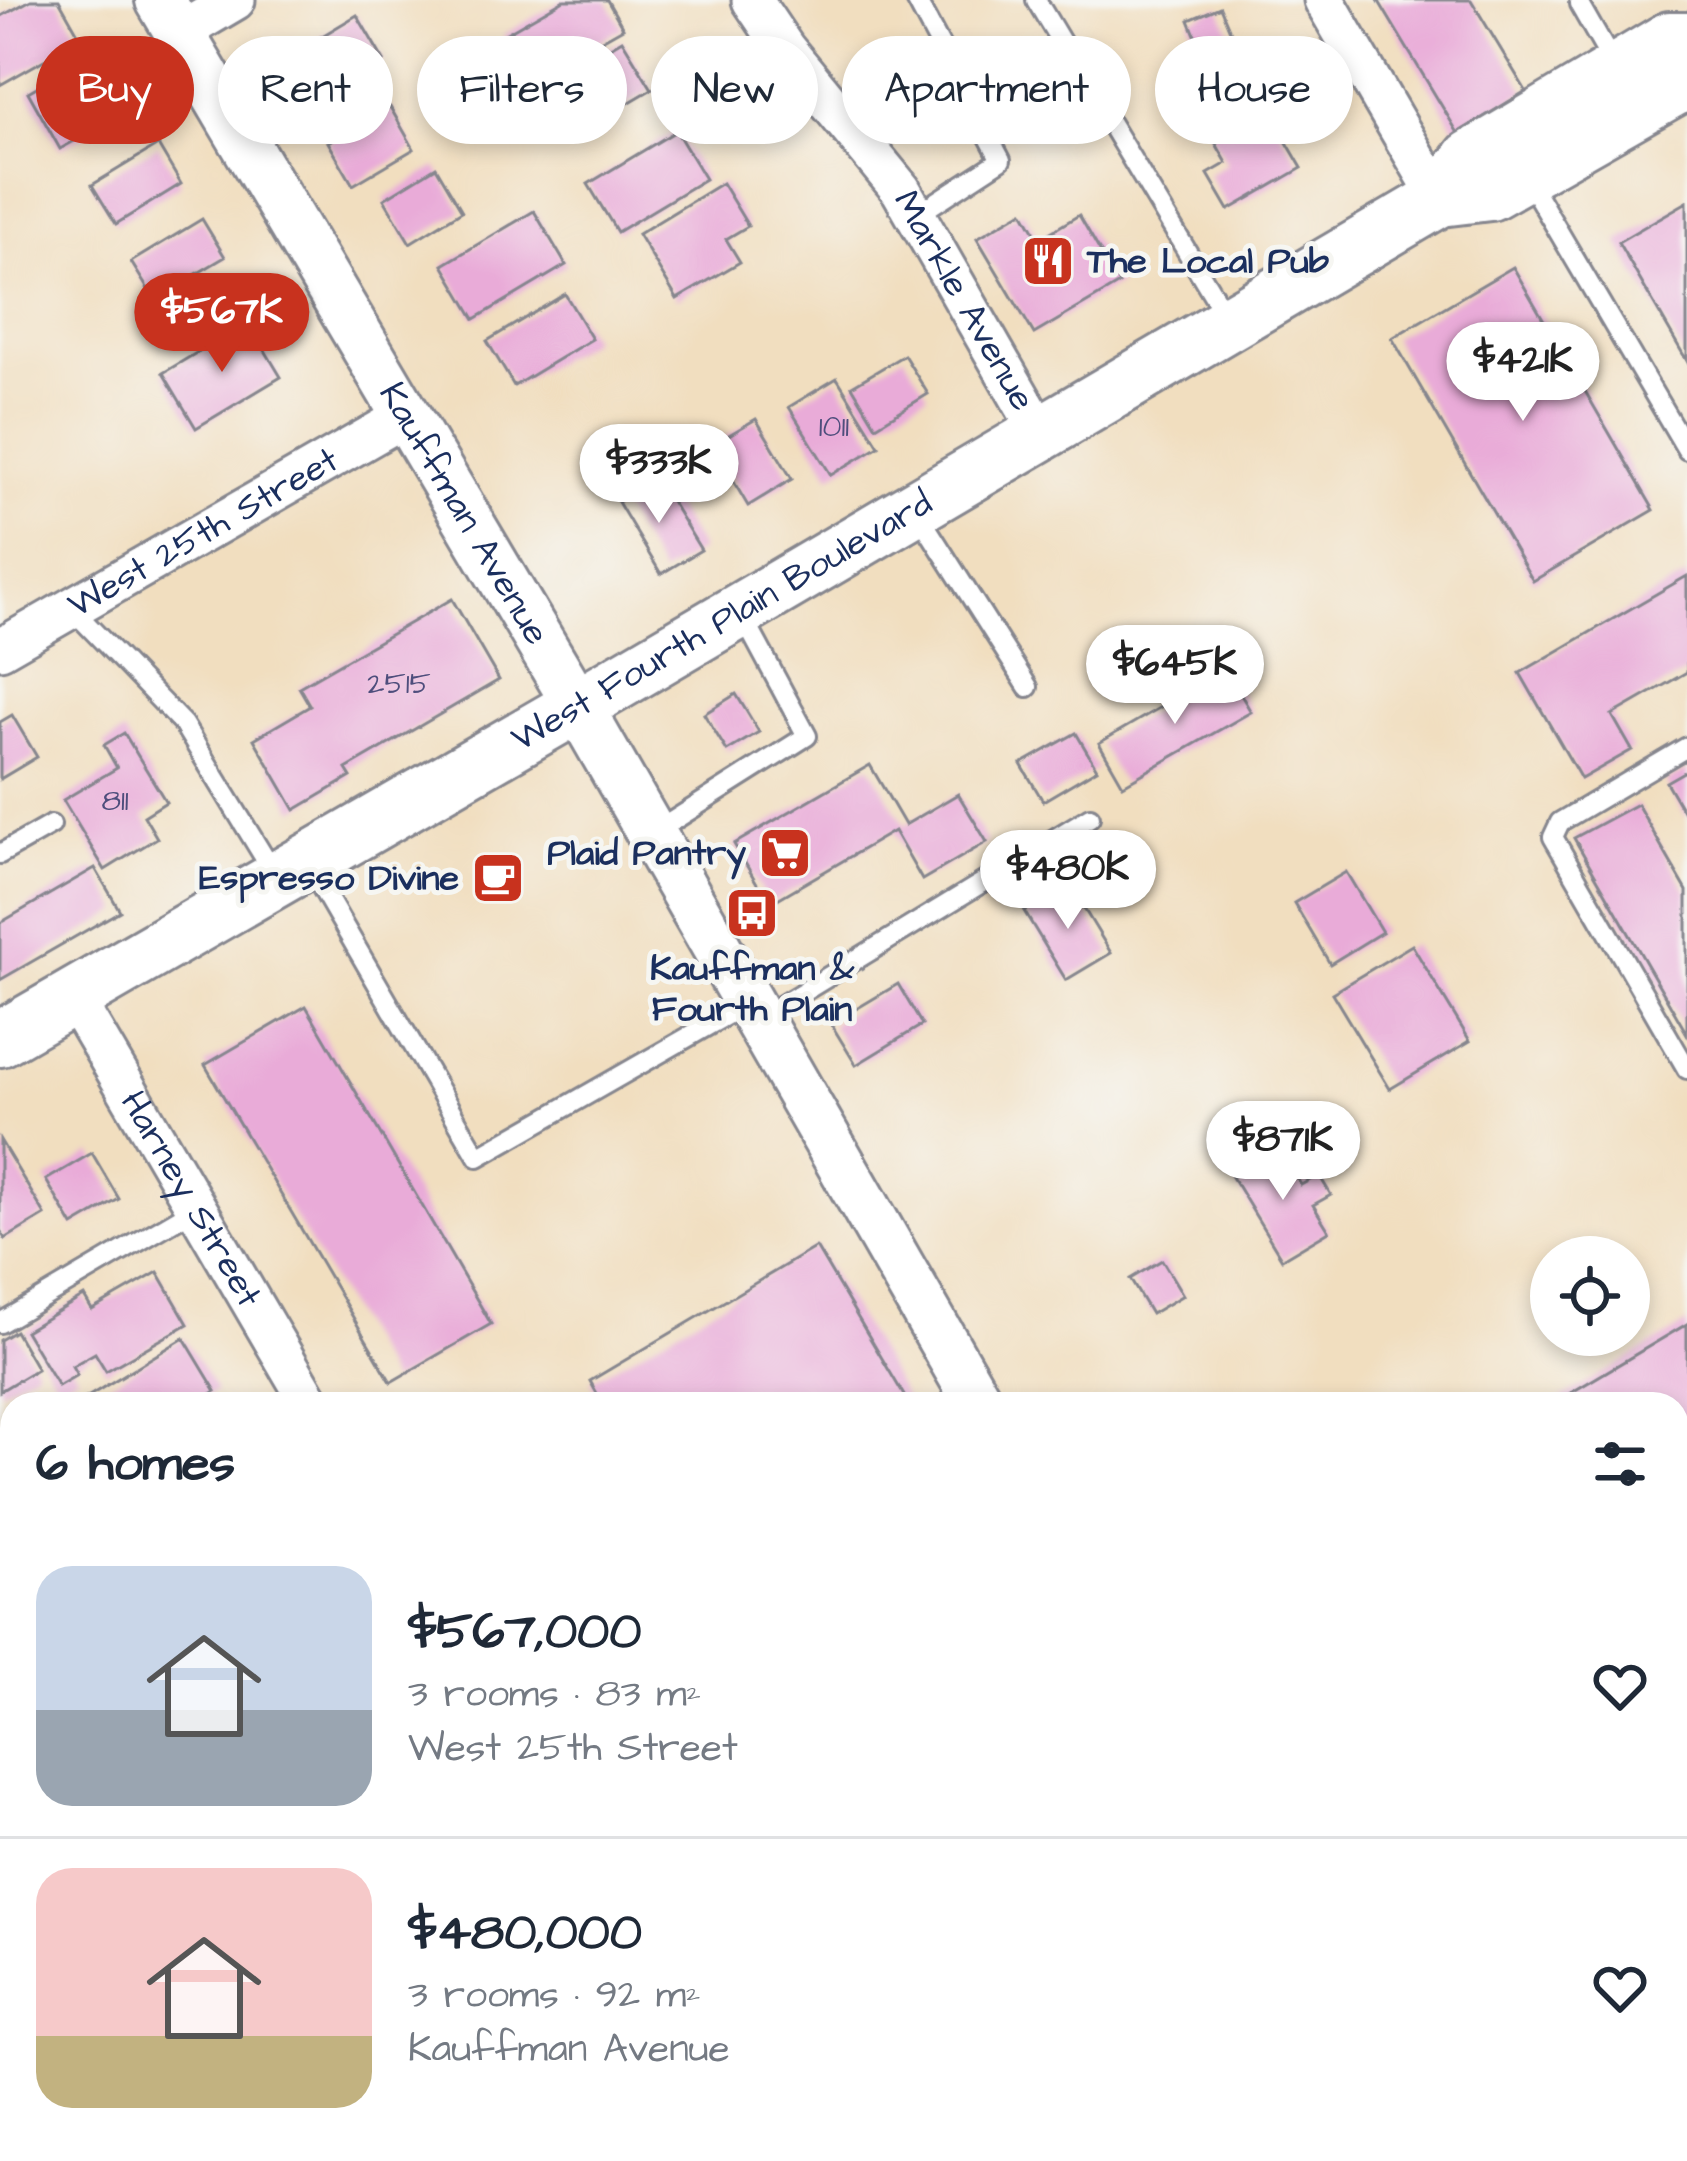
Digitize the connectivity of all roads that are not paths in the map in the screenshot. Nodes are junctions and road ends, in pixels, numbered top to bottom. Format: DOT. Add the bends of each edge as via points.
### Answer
graph roads {
  1 [pos="235,0"];
  2 [pos="752,0"];
  3 [pos="916,0"];
  4 [pos="1036,0"];
  5 [pos="1324,0"];
  6 [pos="1579,4"];
  7 [pos="170,16"];
  8 [pos="1687,39"];
  9 [pos="1617,71"];
  10 [pos="1687,81"];
  11 [pos="1536,167"];
  12 [pos="1440,199"];
  13 [pos="915,216"];
  14 [pos="1229,322"];
  15 [pos="406,416"];
  16 [pos="1041,434"];
  17 [pos="1687,450"];
  18 [pos="915,508"];
  19 [pos="71,608"];
  20 [pos="740,611"];
  21 [pos="0,649"];
  22 [pos="1028,687"];
  23 [pos="578,706"];
  24 [pos="1687,747"];
  25 [pos="1090,817"];
  26 [pos="51,825"];
  27 [pos="651,834"];
  28 [pos="0,854"];
  29 [pos="292,870"];
  30 [pos="73,997"];
  31 [pos="753,1011"];
  32 [pos="0,1039"];
  33 [pos="1687,1069"];
  34 [pos="196,1208"];
  35 [pos="0,1323"];
  36 [pos="303,1392"];
  37 [pos="972,1392"];
  1 -- 7 [label="street"];
  2 -- 13 [label="street, Markle Avenue"];
  3 -- 13 [label="lane" via="1001,160"];
  4 -- 14 [label="lane"];
  5 -- 12 [label="street"];
  6 -- 9 [label="lane"];
  7 -- 15 [label="street, Kauffman Avenue"];
  8 -- 9 [label="main road, West Fourth Plain Boulevard" via="1670,39"];
  9 -- 11 [label="main road" via="1614,95 1563,127"];
  9 -- 12 [label="main road, West Fourth Plain Boulevard" via="1472,158"];
  10 -- 11 [label="main road, West Fourth Plain Boulevard"];
  11 -- 12 [label="main road, West Fourth Plain Boulevard" via="1490,194"];
  11 -- 17 [label="lane"];
  12 -- 14 [label="main road, West Fourth Plain Boulevard"];
  13 -- 16 [label="street, Markle Avenue"];
  14 -- 16 [label="main road, West Fourth Plain Boulevard"];
  15 -- 19 [label="street, West 25th Street"];
  15 -- 23 [label="street, Kauffman Avenue"];
  16 -- 18 [label="main road, West Fourth Plain Boulevard"];
  18 -- 20 [label="main road, West Fourth Plain Boulevard"];
  18 -- 22 [label="lane"];
  19 -- 21 [label="street, West 25th Street"];
  19 -- 29 [label="lane" via="183,724"];
  20 -- 23 [label="main road, West Fourth Plain Boulevard"];
  20 -- 27 [label="lane" via="807,736"];
  23 -- 27 [label="street, Kauffman Avenue"];
  23 -- 29 [label="main road, West Fourth Plain Boulevard"];
  24 -- 33 [label="lane" via="1560,822 1553,837"];
  25 -- 31 [label="lane"];
  26 -- 28 [label="lane"];
  27 -- 31 [label="street, Kauffman Avenue"];
  29 -- 30 [label="main road, West Fourth Plain Boulevard"];
  29 -- 31 [label="lane" via="478,1157"];
  30 -- 32 [label="main road, West Fourth Plain Boulevard"];
  30 -- 34 [label="street, Harney Street"];
  31 -- 37 [label="street, Kauffman Avenue"];
  34 -- 35 [label="lane"];
  34 -- 36 [label="street, Harney Street"];
}
